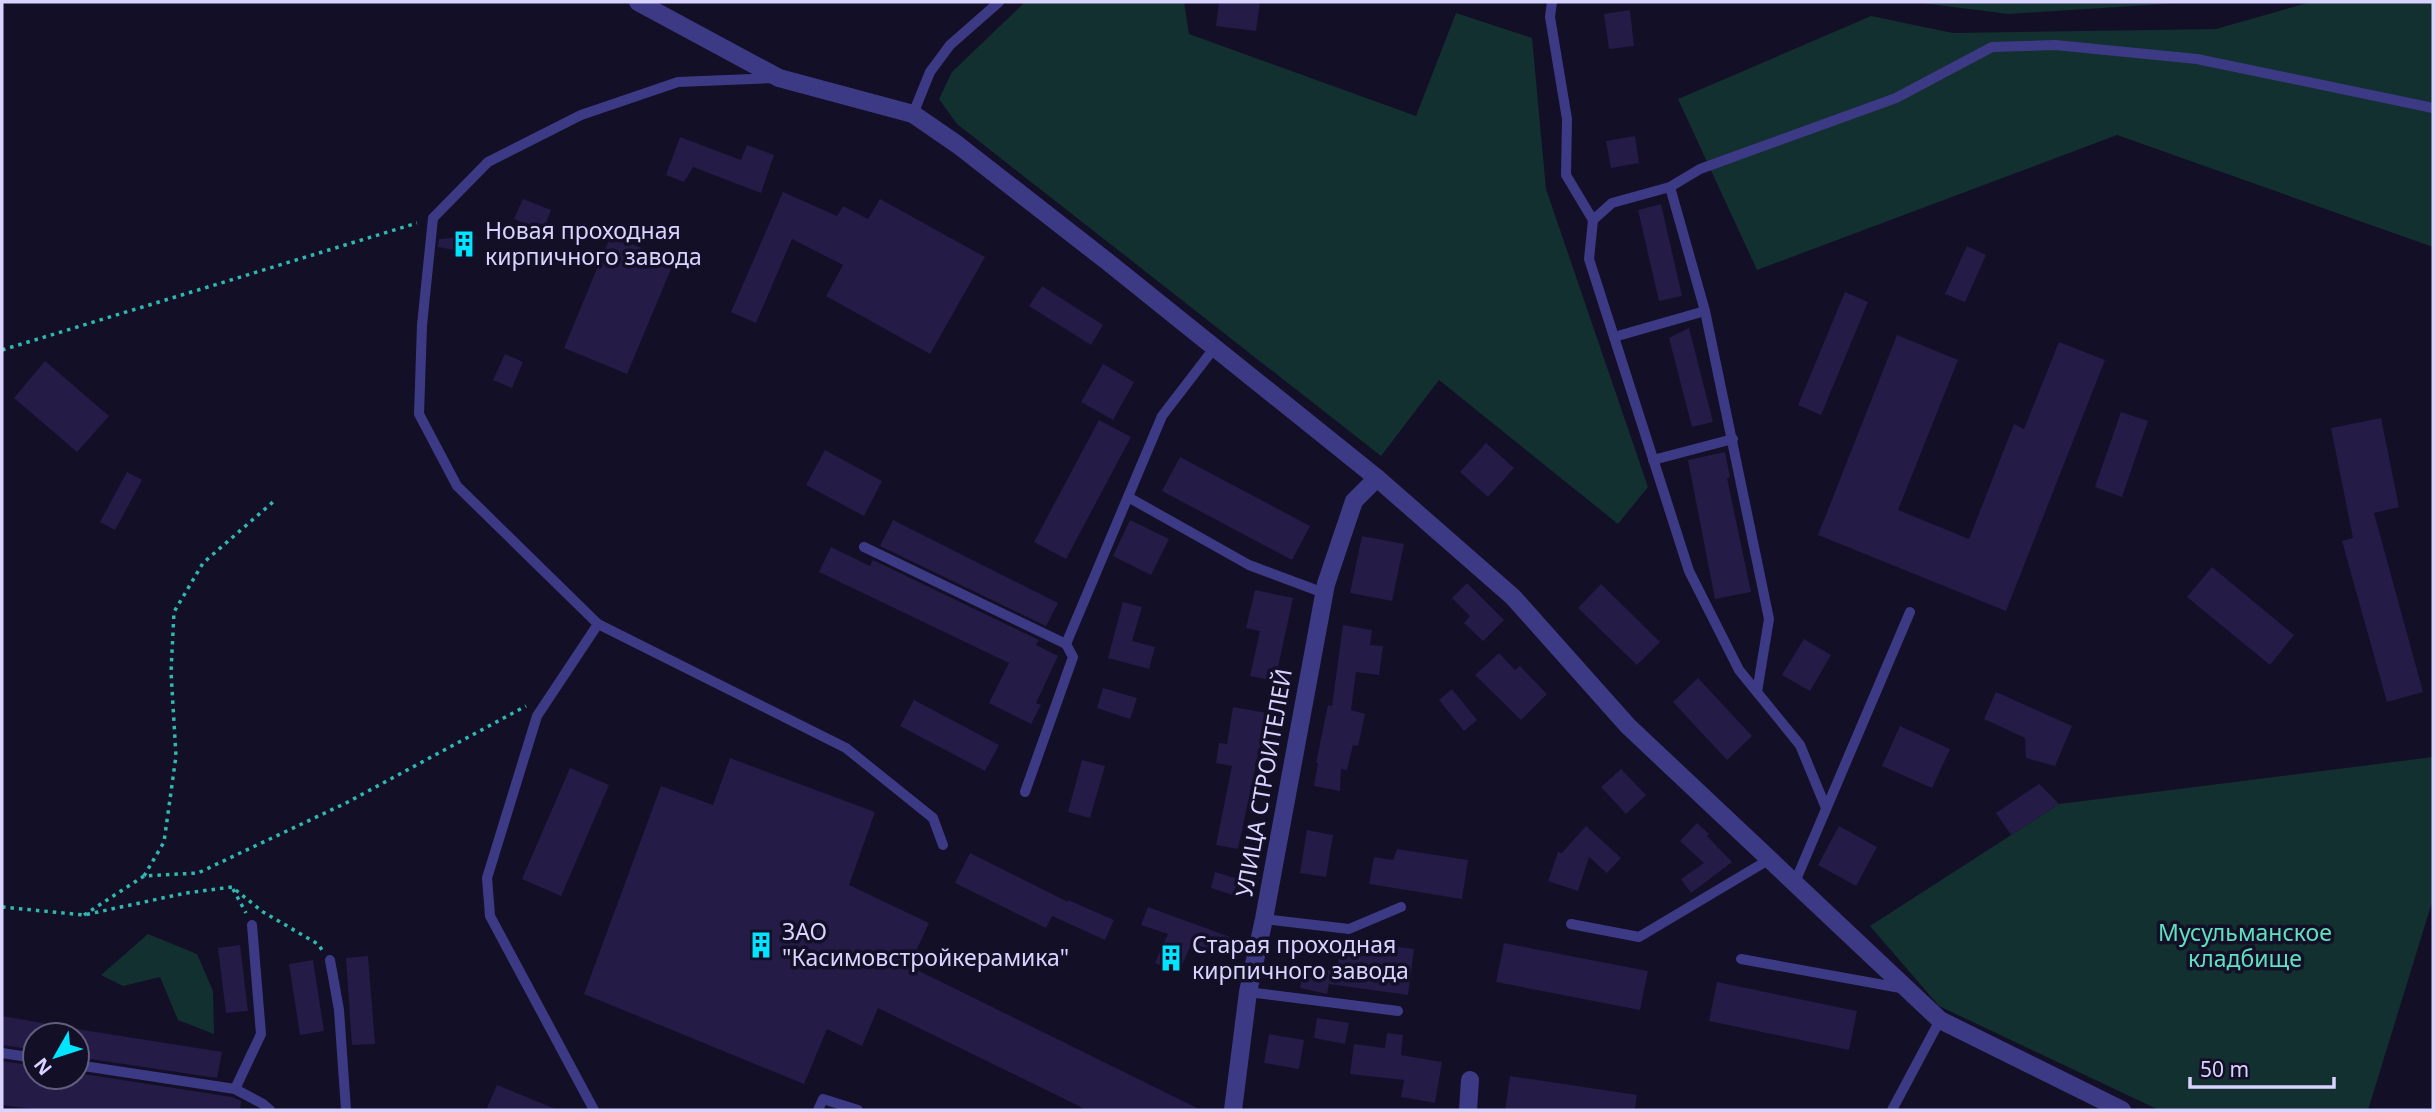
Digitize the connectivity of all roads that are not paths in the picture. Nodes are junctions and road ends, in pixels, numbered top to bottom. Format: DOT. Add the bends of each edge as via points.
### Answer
graph roads {
  1 [pos="638,2"];
  2 [pos="999,2"];
  3 [pos="1552,2"];
  4 [pos="779,78"];
  5 [pos="2433,108"];
  6 [pos="913,114"];
  7 [pos="1670,187"];
  8 [pos="1593,220"];
  9 [pos="1705,311"];
  10 [pos="1614,337"];
  11 [pos="1214,347"];
  12 [pos="1733,439"];
  13 [pos="1653,460"];
  14 [pos="1377,478"];
  15 [pos="1128,496"];
  16 [pos="864,547"];
  17 [pos="1324,593"];
  18 [pos="1910,612"];
  19 [pos="598,624"];
  20 [pos="1066,644"];
  21 [pos="1757,692"];
  22 [pos="1025,792"];
  23 [pos="1826,808"];
  24 [pos="943,845"];
  25 [pos="1770,859"];
  26 [pos="1795,882"];
  27 [pos="1401,907"];
  28 [pos="1264,919"];
  29 [pos="1571,924"];
  30 [pos="252,925"];
  31 [pos="1741,959"];
  32 [pos="330,960"];
  33 [pos="1909,990"];
  34 [pos="1248,992"];
  35 [pos="1398,1011"];
  36 [pos="1940,1020"];
  37 [pos="2,1053"];
  38 [pos="21,1056"];
  39 [pos="91,1067"];
  40 [pos="1470,1080"];
  41 [pos="235,1089"];
  42 [pos="270,1110"];
  43 [pos="346,1110"];
  44 [pos="594,1110"];
  45 [pos="817,1110"];
  46 [pos="858,1110"];
  47 [pos="1233,1110"];
  48 [pos="1468,1110"];
  49 [pos="1892,1110"];
  50 [pos="2122,1110"];
  1 -- 4 [label="street"];
  2 -- 6 [label="lane" via="950,45 930,72"];
  3 -- 8 [label="lane" via="1550,17 1567,119 1566,175"];
  4 -- 6 [label="street"];
  4 -- 19 [label="lane" via="678,82 581,115 488,162 433,218 419,414 457,486"];
  5 -- 7 [label="lane" via="2197,60 2055,45 1992,47 1896,98 1700,169"];
  6 -- 11 [label="street"];
  7 -- 8 [label="lane" via="1612,203"];
  7 -- 9 [label="lane"];
  8 -- 10 [label="lane" via="1589,259"];
  9 -- 10 [label="lane"];
  9 -- 12 [label="lane"];
  10 -- 13 [label="lane"];
  11 -- 14 [label="street"];
  11 -- 15 [label="lane" via="1162,416"];
  12 -- 13 [label="lane"];
  12 -- 21 [label="lane" via="1769,619"];
  13 -- 21 [label="lane" via="1689,571 1739,670"];
  14 -- 17 [label="street, УЛИЦА СТРОИТЕЛЕЙ" via="1354,501"];
  14 -- 25 [label="street" via="1513,597 1628,726"];
  15 -- 17 [label="lane" via="1249,565"];
  15 -- 20 [label="lane"];
  16 -- 20 [label="lane"];
  17 -- 28 [label="street, УЛИЦА СТРОИТЕЛЕЙ"];
  18 -- 23 [label="lane"];
  19 -- 24 [label="lane" via="846,748 933,818"];
  19 -- 44 [label="lane" via="537,716 486,878 490,916"];
  20 -- 22 [label="lane" via="1073,657"];
  21 -- 23 [label="lane" via="1800,745"];
  23 -- 26 [label="lane"];
  25 -- 26 [label="street"];
  25 -- 29 [label="lane" via="1639,937"];
  26 -- 33 [label="street"];
  27 -- 28 [label="lane" via="1349,929"];
  28 -- 34 [label="street, УЛИЦА СТРОИТЕЛЕЙ"];
  30 -- 41 [label="lane" via="261,1034"];
  31 -- 33 [label="lane"];
  32 -- 43 [label="lane" via="339,1010"];
  33 -- 36 [label="street"];
  34 -- 35 [label="lane"];
  34 -- 47 [label="street, УЛИЦА СТРОИТЕЛЕЙ"];
  36 -- 49 [label="lane"];
  36 -- 50 [label="street"];
  37 -- 38 [label="lane"];
  39 -- 41 [label="lane"];
  40 -- 48 [label="street"];
  41 -- 42 [label="lane"];
  45 -- 46 [label="lane" via="823,1099"];
}
